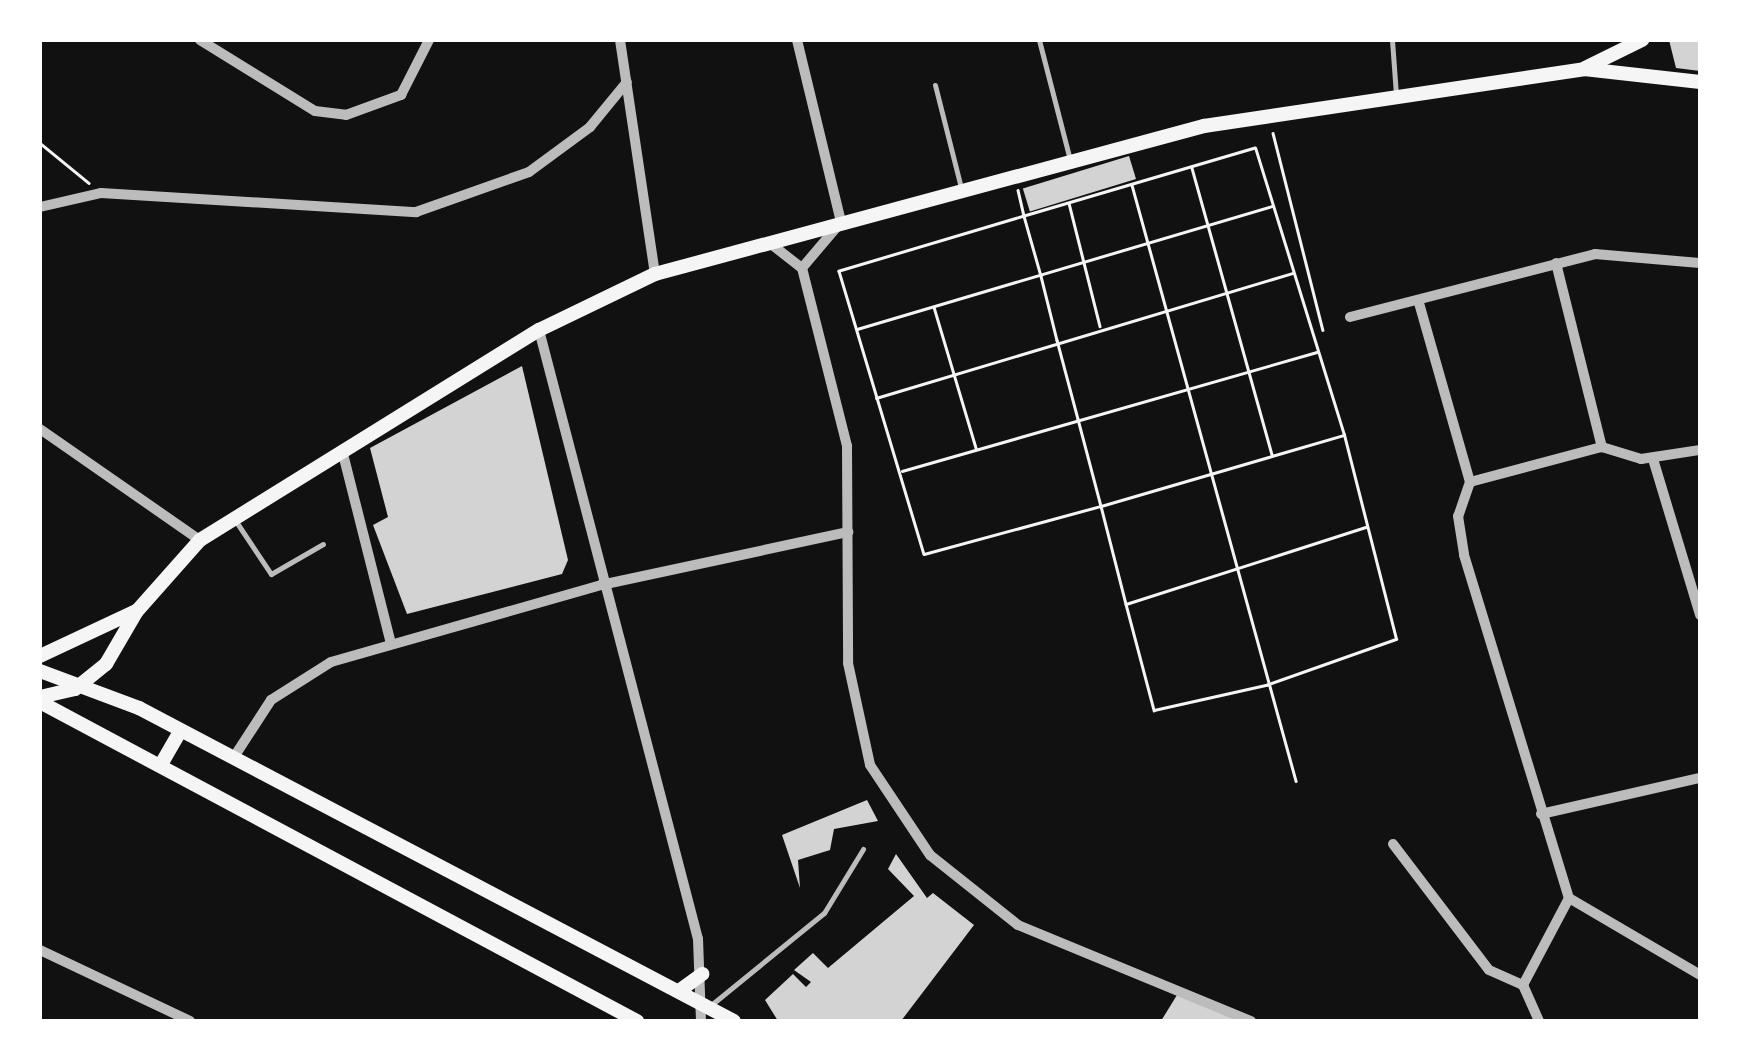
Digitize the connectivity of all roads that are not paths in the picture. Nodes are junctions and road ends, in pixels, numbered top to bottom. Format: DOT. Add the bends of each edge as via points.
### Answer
graph roads {
  1 [pos="200,40"];
  2 [pos="429,40"];
  3 [pos="620,40"];
  4 [pos="797,40"];
  5 [pos="1039,40"];
  6 [pos="1392,40"];
  7 [pos="1643,40"];
  8 [pos="1584,68"];
  9 [pos="1652,74"];
  10 [pos="627,82"];
  11 [pos="1700,82"];
  12 [pos="935,85"];
  13 [pos="1397,98"];
  14 [pos="1070,160"];
  15 [pos="961,188"];
  16 [pos="40,207"];
  17 [pos="841,222"];
  18 [pos="771,244"];
  19 [pos="1556,263"];
  20 [pos="1700,263"];
  21 [pos="802,268"];
  22 [pos="655,274"];
  23 [pos="1419,303"];
  24 [pos="1350,317"];
  25 [pos="539,330"];
  26 [pos="40,429"];
  27 [pos="341,446"];
  28 [pos="1602,447"];
  29 [pos="1700,450"];
  30 [pos="1653,458"];
  31 [pos="1470,482"];
  32 [pos="234,518"];
  33 [pos="848,532"];
  34 [pos="200,540"];
  35 [pos="323,544"];
  36 [pos="601,585"];
  37 [pos="137,611"];
  38 [pos="1700,616"];
  39 [pos="391,643"];
  40 [pos="40,656"];
  41 [pos="40,671"];
  42 [pos="82,684"];
  43 [pos="40,700"];
  44 [pos="180,731"];
  45 [pos="234,756"];
  46 [pos="163,761"];
  47 [pos="1700,778"];
  48 [pos="1541,814"];
  49 [pos="1393,844"];
  50 [pos="863,849"];
  51 [pos="1569,898"];
  52 [pos="40,950"];
  53 [pos="702,974"];
  54 [pos="1700,975"];
  55 [pos="1523,984"];
  56 [pos="680,991"];
  57 [pos="705,1005"];
  58 [pos="190,1021"];
  59 [pos="637,1021"];
  60 [pos="700,1021"];
  61 [pos="734,1021"];
  62 [pos="1252,1021"];
  63 [pos="1539,1021"];
  1 -- 2 [label="street" via="315,110 346,115 401,95"];
  3 -- 10 [label="street"];
  4 -- 17 [label="street"];
  5 -- 14 [label="lane"];
  6 -- 13 [label="lane"];
  7 -- 8 [label="main road"];
  7 -- 9 [label="main road"];
  8 -- 9 [label="main road"];
  8 -- 13 [label="main road"];
  9 -- 11 [label="main road"];
  10 -- 16 [label="street" via="590,127 529,172 416,212 102,194"];
  10 -- 22 [label="street"];
  12 -- 15 [label="lane"];
  13 -- 14 [label="main road" via="1269,117"];
  14 -- 15 [label="main road"];
  15 -- 17 [label="main road"];
  17 -- 18 [label="main road"];
  17 -- 21 [label="street"];
  18 -- 21 [label="street"];
  18 -- 22 [label="main road"];
  19 -- 20 [label="street" via="1624,252"];
  19 -- 23 [label="street"];
  19 -- 28 [label="street"];
  21 -- 33 [label="street" via="847,446"];
  22 -- 25 [label="main road"];
  23 -- 24 [label="street"];
  23 -- 31 [label="street"];
  25 -- 27 [label="main road"];
  25 -- 36 [label="street"];
  26 -- 34 [label="street"];
  27 -- 32 [label="main road"];
  27 -- 39 [label="street"];
  28 -- 30 [label="street"];
  28 -- 31 [label="street"];
  29 -- 30 [label="street"];
  30 -- 38 [label="street"];
  31 -- 48 [label="street" via="1458,516 1464,555"];
  32 -- 34 [label="main road"];
  32 -- 35 [label="lane" via="271,574"];
  33 -- 36 [label="street"];
  33 -- 62 [label="street" via="854,717 892,807 930,855 1018,925"];
  34 -- 37 [label="main road"];
  36 -- 39 [label="street"];
  36 -- 53 [label="street"];
  37 -- 40 [label="main road"];
  37 -- 42 [label="main road"];
  39 -- 45 [label="street" via="291,682"];
  41 -- 42 [label="main road"];
  42 -- 43 [label="main road"];
  42 -- 44 [label="main road"];
  43 -- 46 [label="main road"];
  44 -- 45 [label="main road"];
  44 -- 46 [label="main road"];
  45 -- 56 [label="main road"];
  46 -- 59 [label="main road"];
  47 -- 48 [label="street"];
  48 -- 51 [label="street"];
  49 -- 55 [label="street" via="1490,970"];
  50 -- 57 [label="lane" via="824,913"];
  51 -- 54 [label="street"];
  51 -- 55 [label="street"];
  52 -- 58 [label="street"];
  53 -- 56 [label="main road"];
  53 -- 57 [label="street"];
  55 -- 63 [label="street"];
  56 -- 57 [label="main road"];
  57 -- 60 [label="street"];
  57 -- 61 [label="main road"];
}
